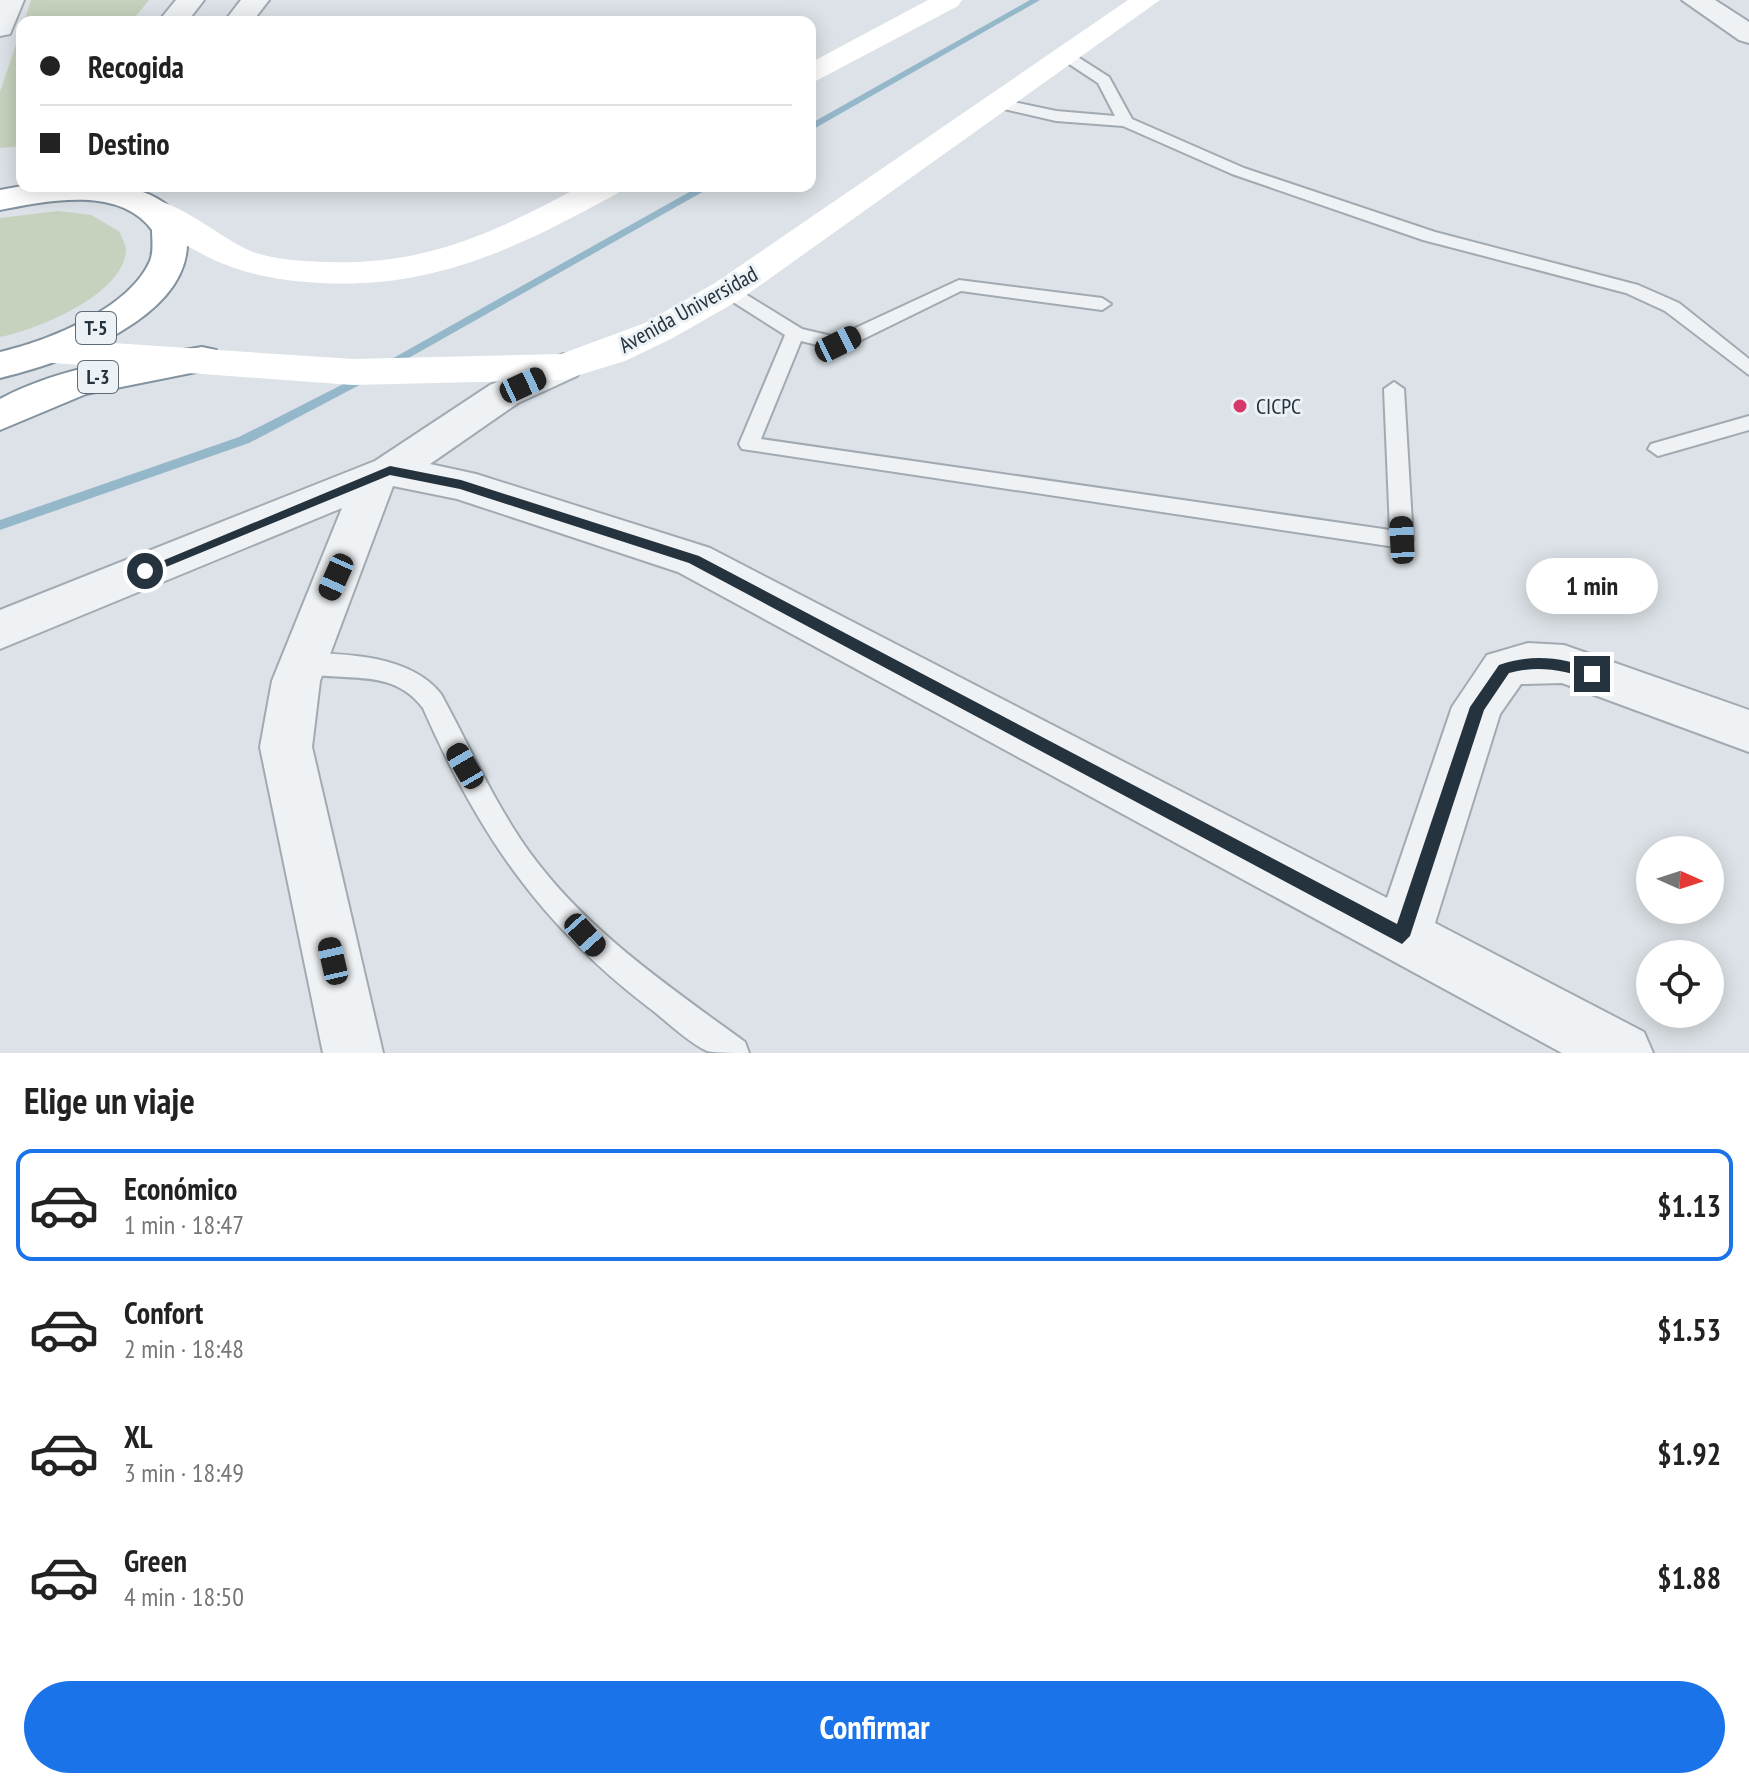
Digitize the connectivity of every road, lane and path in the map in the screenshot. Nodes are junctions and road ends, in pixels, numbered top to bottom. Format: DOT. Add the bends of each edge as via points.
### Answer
graph roads {
  1 [pos="10,0"];
  2 [pos="190,0"];
  3 [pos="255,0"];
  4 [pos="948,0"];
  5 [pos="1146,0"];
  6 [pos="1696,0"];
  7 [pos="177,16"];
  8 [pos="243,16"];
  9 [pos="0,28"];
  10 [pos="1749,34"];
  11 [pos="1065,55"];
  12 [pos="816,72"];
  13 [pos="1000,104"];
  14 [pos="1126,122"];
  15 [pos="32,192"];
  16 [pos="116,192"];
  17 [pos="595,192"];
  18 [pos="8,194"];
  19 [pos="151,207"];
  20 [pos="728,291"];
  21 [pos="1102,304"];
  22 [pos="795,333"];
  23 [pos="29,358"];
  24 [pos="202,359"];
  25 [pos="563,367"];
  26 [pos="1749,369"];
  27 [pos="0,381"];
  28 [pos="1394,389"];
  29 [pos="0,416"];
  30 [pos="1749,423"];
  31 [pos="1658,449"];
  32 [pos="383,473"];
  33 [pos="0,630"];
  34 [pos="303,663"];
  35 [pos="1749,731"];
  36 [pos="1402,936"];
  37 [pos="353,1053"];
  38 [pos="734,1053"];
  39 [pos="1623,1053"];
  1 -- 9 [label="street"];
  2 -- 7 [label="street"];
  3 -- 8 [label="street"];
  4 -- 12 [label="main road"];
  5 -- 11 [label="main road, Avenida Universidad / L-3"];
  6 -- 10 [label="street"];
  11 -- 13 [label="main road, Avenida Universidad / L-3"];
  11 -- 14 [label="lane" via="1104,80"];
  13 -- 14 [label="lane"];
  13 -- 20 [label="main road, Avenida Universidad / L-3"];
  14 -- 26 [label="lane" via="1238,171 1429,236 1632,289 1672,307"];
  15 -- 18 [label="main road"];
  16 -- 19 [label="main road"];
  17 -- 19 [label="main road" via="507,240 446,263 366,275 279,269 232,256"];
  19 -- 23 [label="main road, T-5" via="169,229 169,258 148,290 109,322"];
  20 -- 22 [label="lane"];
  20 -- 25 [label="main road, Avenida Universidad / L-3" via="658,331"];
  21 -- 22 [label="lane" via="959,285 838,344"];
  22 -- 28 [label="lane" via="749,444 1402,540"];
  23 -- 24 [label="main road, Avenida Universidad / L-3"];
  23 -- 27 [label="main road, T-5"];
  24 -- 25 [label="main road, Avenida Universidad / L-3" via="353,372"];
  24 -- 29 [label="main road, L-3" via="85,379"];
  25 -- 32 [label="street" via="504,394"];
  30 -- 31 [label="lane"];
  32 -- 33 [label="street"];
  32 -- 34 [label="street"];
  32 -- 36 [label="street" via="461,485 694,560"];
  34 -- 37 [label="street" via="286,747"];
  34 -- 38 [label="lane" via="346,662 405,679 429,697 531,876 603,955"];
  35 -- 36 [label="street" via="1564,664 1528,662 1504,669 1477,707"];
  36 -- 39 [label="street"];
}
